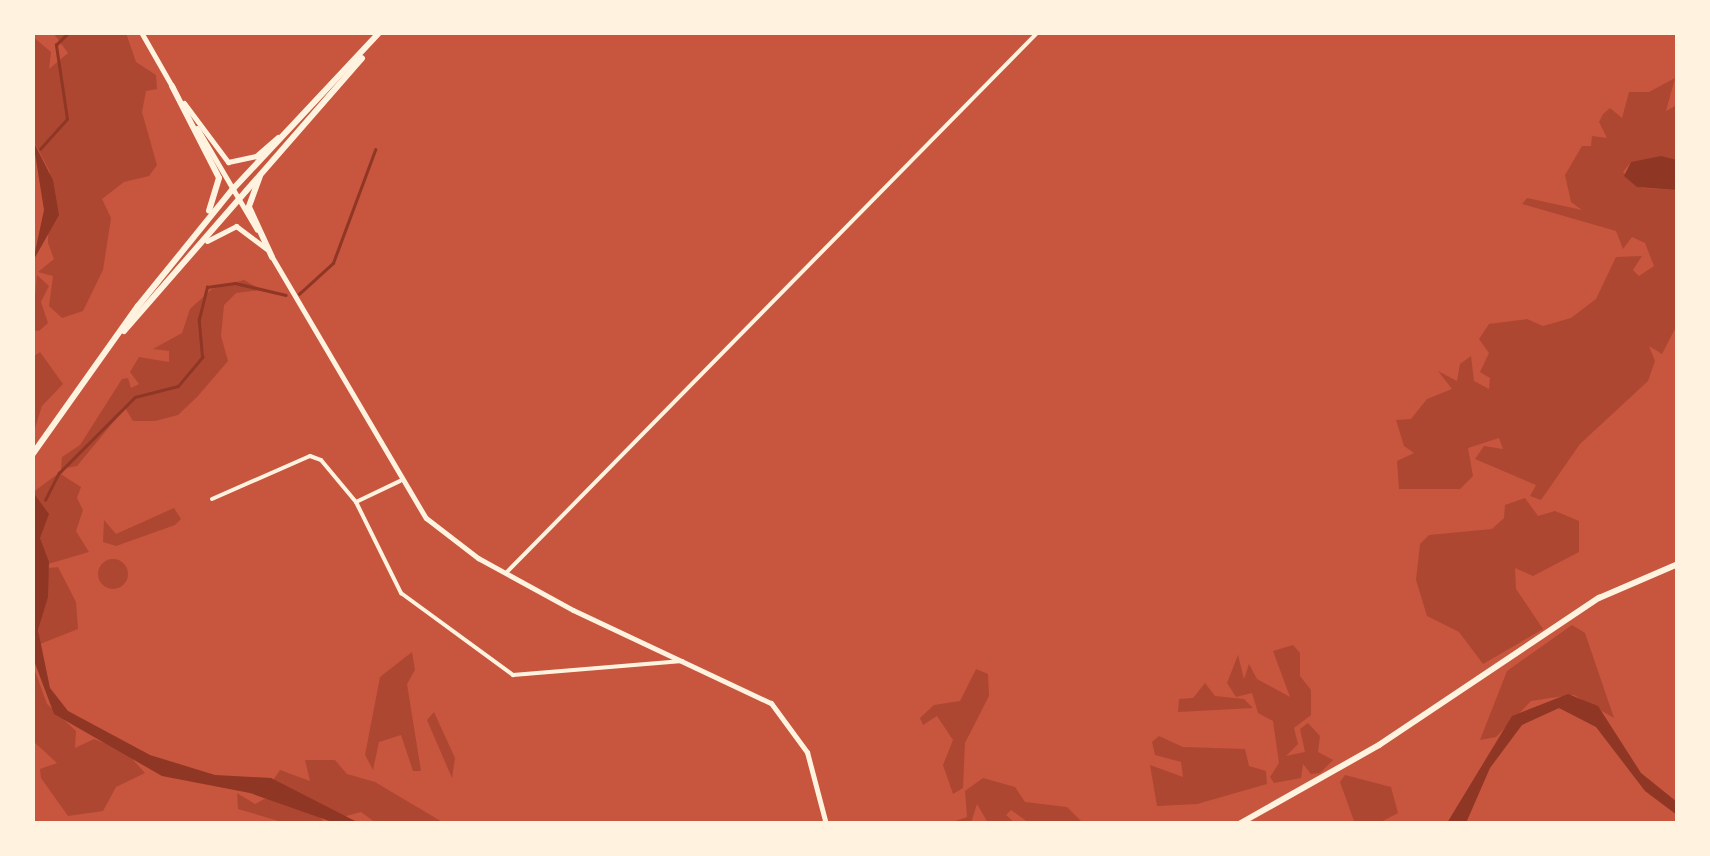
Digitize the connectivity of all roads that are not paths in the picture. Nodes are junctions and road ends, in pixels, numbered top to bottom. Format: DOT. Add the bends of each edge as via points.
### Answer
graph roads {
  1 [pos="141,32"];
  2 [pos="382,32"];
  3 [pos="1038,32"];
  4 [pos="172,86"];
  5 [pos="332,87"];
  6 [pos="234,194"];
  7 [pos="272,257"];
  8 [pos="141,308"];
  9 [pos="34,452"];
  10 [pos="400,481"];
  11 [pos="212,499"];
  12 [pos="356,502"];
  13 [pos="1678,564"];
  14 [pos="506,572"];
  15 [pos="687,661"];
  16 [pos="1239,822"];
  17 [pos="826,824"];
  18 [pos="1141,824"];
  19 [pos="1166,824"];
  1 -- 4 [label="street"];
  2 -- 5 [label="main road"];
  3 -- 14 [label="street"];
  4 -- 5 [label="street" via="217,154 236,164 256,156"];
  4 -- 6 [label="street"];
  4 -- 8 [label="main road" via="214,164 220,190"];
  5 -- 6 [label="main road"];
  5 -- 7 [label="main road" via="250,192 248,207"];
  6 -- 7 [label="street"];
  6 -- 8 [label="main road"];
  7 -- 8 [label="street" via="246,228 224,226"];
  7 -- 10 [label="street"];
  8 -- 9 [label="main road"];
  10 -- 12 [label="street"];
  10 -- 14 [label="street" via="440,531"];
  11 -- 12 [label="street" via="316,456"];
  12 -- 15 [label="street" via="401,593 512,675"];
  13 -- 16 [label="main road" via="1599,598 1379,746"];
  14 -- 15 [label="street"];
  15 -- 17 [label="street" via="753,689 787,718 808,752"];
  18 -- 19 [label="street"];
}
